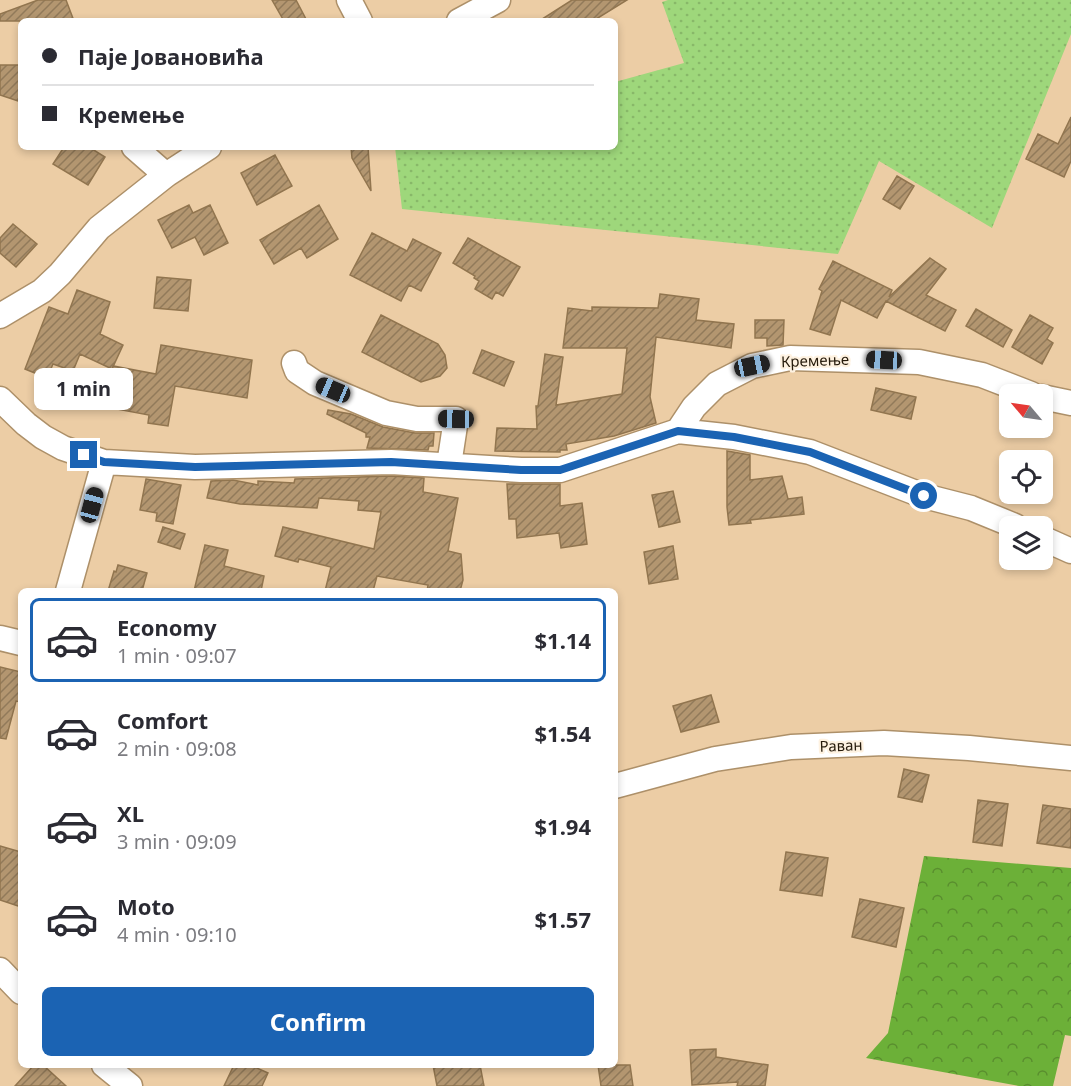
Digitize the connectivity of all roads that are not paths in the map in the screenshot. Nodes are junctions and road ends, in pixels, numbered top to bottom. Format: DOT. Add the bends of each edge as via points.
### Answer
graph roads {
  1 [pos="349,0"];
  2 [pos="498,0"];
  3 [pos="358,18"];
  4 [pos="465,18"];
  5 [pos="137,150"];
  6 [pos="204,150"];
  7 [pos="166,175"];
  8 [pos="0,316"];
  9 [pos="294,363"];
  10 [pos="1005,384"];
  11 [pos="0,399"];
  12 [pos="1053,399"];
  13 [pos="1071,403"];
  14 [pos="678,431"];
  15 [pos="104,462"];
  16 [pos="449,465"];
  17 [pos="999,519"];
  18 [pos="1053,543"];
  19 [pos="1071,551"];
  20 [pos="69,588"];
  21 [pos="0,638"];
  22 [pos="18,642"];
  23 [pos="1071,758"];
  24 [pos="618,785"];
  25 [pos="0,970"];
  26 [pos="18,989"];
  27 [pos="108,1068"];
  28 [pos="130,1086"];
  1 -- 3 [label="street"];
  2 -- 4 [label="street"];
  5 -- 7 [label="street"];
  6 -- 7 [label="street"];
  7 -- 8 [label="street" via="99,228 42,291"];
  9 -- 16 [label="street" via="297,371 315,383 386,413 417,419 456,419"];
  10 -- 14 [label="street, Кремење" via="920,362 790,358 752,366 717,384 694,407"];
  11 -- 15 [label="street" via="44,437"];
  12 -- 13 [label="street"];
  14 -- 16 [label="street" via="560,470"];
  14 -- 17 [label="street" via="810,452 924,496"];
  15 -- 16 [label="street" via="195,467 391,462"];
  15 -- 20 [label="street"];
  18 -- 19 [label="street"];
  21 -- 22 [label="street"];
  23 -- 24 [label="street, Раван" via="884,744 791,747 715,759"];
  25 -- 26 [label="street"];
  27 -- 28 [label="street"];
}
